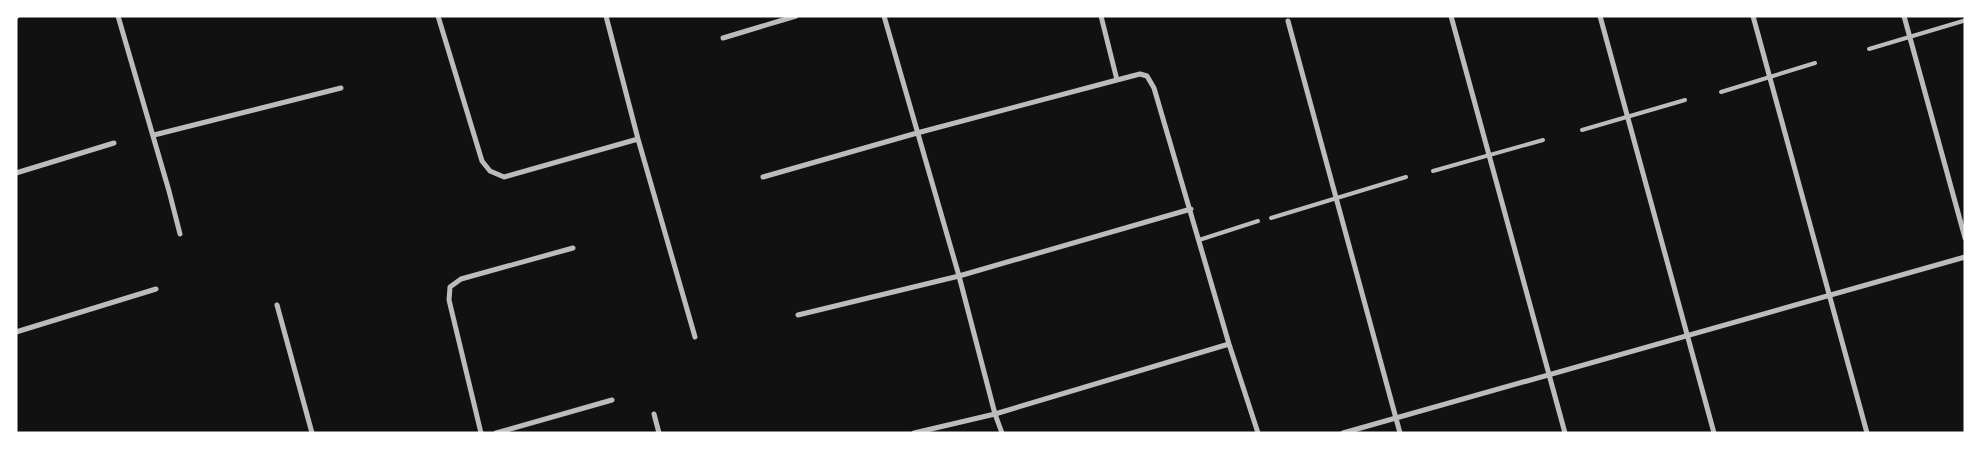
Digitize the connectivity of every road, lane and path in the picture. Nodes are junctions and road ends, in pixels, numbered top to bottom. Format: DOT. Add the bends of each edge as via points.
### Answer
graph roads {
  1 [pos="118,16"];
  2 [pos="438,16"];
  3 [pos="606,16"];
  4 [pos="796,16"];
  5 [pos="884,16"];
  6 [pos="1101,16"];
  7 [pos="1451,16"];
  8 [pos="1600,16"];
  9 [pos="1753,16"];
  10 [pos="1904,16"];
  11 [pos="1288,21"];
  12 [pos="1963,21"];
  13 [pos="1909,36"];
  14 [pos="723,38"];
  15 [pos="1869,49"];
  16 [pos="1815,63"];
  17 [pos="1769,76"];
  18 [pos="1117,80"];
  19 [pos="340,88"];
  20 [pos="1721,92"];
  21 [pos="1685,100"];
  22 [pos="1627,116"];
  23 [pos="1582,130"];
  24 [pos="917,133"];
  25 [pos="154,135"];
  26 [pos="638,139"];
  27 [pos="1543,140"];
  28 [pos="114,143"];
  29 [pos="1489,154"];
  30 [pos="1433,171"];
  31 [pos="16,173"];
  32 [pos="763,177"];
  33 [pos="1406,177"];
  34 [pos="1336,197"];
  35 [pos="1191,210"];
  36 [pos="1271,218"];
  37 [pos="1258,221"];
  38 [pos="180,234"];
  39 [pos="1965,238"];
  40 [pos="1199,240"];
  41 [pos="573,248"];
  42 [pos="1965,257"];
  43 [pos="959,276"];
  44 [pos="156,289"];
  45 [pos="1829,295"];
  46 [pos="277,304"];
  47 [pos="798,315"];
  48 [pos="16,332"];
  49 [pos="1687,335"];
  50 [pos="695,337"];
  51 [pos="1229,344"];
  52 [pos="1549,374"];
  53 [pos="612,400"];
  54 [pos="654,414"];
  55 [pos="995,414"];
  56 [pos="1396,417"];
  57 [pos="312,433"];
  58 [pos="481,433"];
  59 [pos="496,433"];
  60 [pos="659,433"];
  61 [pos="914,433"];
  62 [pos="1002,433"];
  63 [pos="1258,433"];
  64 [pos="1343,433"];
  65 [pos="1400,433"];
  66 [pos="1565,433"];
  67 [pos="1714,433"];
  68 [pos="1867,433"];
  1 -- 25 [label="street"];
  2 -- 26 [label="street" via="482,161 490,171 504,178"];
  3 -- 26 [label="street"];
  4 -- 14 [label="street"];
  5 -- 24 [label="street"];
  6 -- 18 [label="street"];
  7 -- 29 [label="street"];
  8 -- 22 [label="street"];
  9 -- 17 [label="street"];
  10 -- 13 [label="street"];
  11 -- 34 [label="street"];
  12 -- 13 [label="lane"];
  13 -- 15 [label="lane"];
  13 -- 39 [label="street"];
  16 -- 17 [label="lane"];
  17 -- 20 [label="lane"];
  17 -- 45 [label="street"];
  18 -- 24 [label="street"];
  18 -- 35 [label="street" via="1140,74 1152,82"];
  19 -- 25 [label="street"];
  21 -- 22 [label="lane"];
  22 -- 23 [label="lane"];
  22 -- 49 [label="street"];
  24 -- 32 [label="street"];
  24 -- 43 [label="street"];
  25 -- 38 [label="street"];
  26 -- 50 [label="street"];
  27 -- 29 [label="lane"];
  28 -- 31 [label="street"];
  29 -- 30 [label="lane"];
  29 -- 52 [label="street"];
  33 -- 34 [label="lane"];
  34 -- 36 [label="lane"];
  34 -- 56 [label="street"];
  35 -- 40 [label="street"];
  35 -- 43 [label="street"];
  37 -- 40 [label="lane"];
  40 -- 51 [label="street"];
  41 -- 58 [label="street" via="461,279 450,287 448,300"];
  42 -- 45 [label="street"];
  43 -- 47 [label="street"];
  43 -- 55 [label="street"];
  44 -- 48 [label="street"];
  45 -- 49 [label="street"];
  45 -- 68 [label="street"];
  46 -- 57 [label="street"];
  49 -- 52 [label="street"];
  49 -- 67 [label="street"];
  51 -- 55 [label="street"];
  51 -- 63 [label="street"];
  52 -- 56 [label="street"];
  52 -- 66 [label="street"];
  53 -- 59 [label="street"];
  54 -- 60 [label="street"];
  55 -- 61 [label="street"];
  55 -- 62 [label="street"];
  56 -- 64 [label="street"];
  56 -- 65 [label="street"];
}
